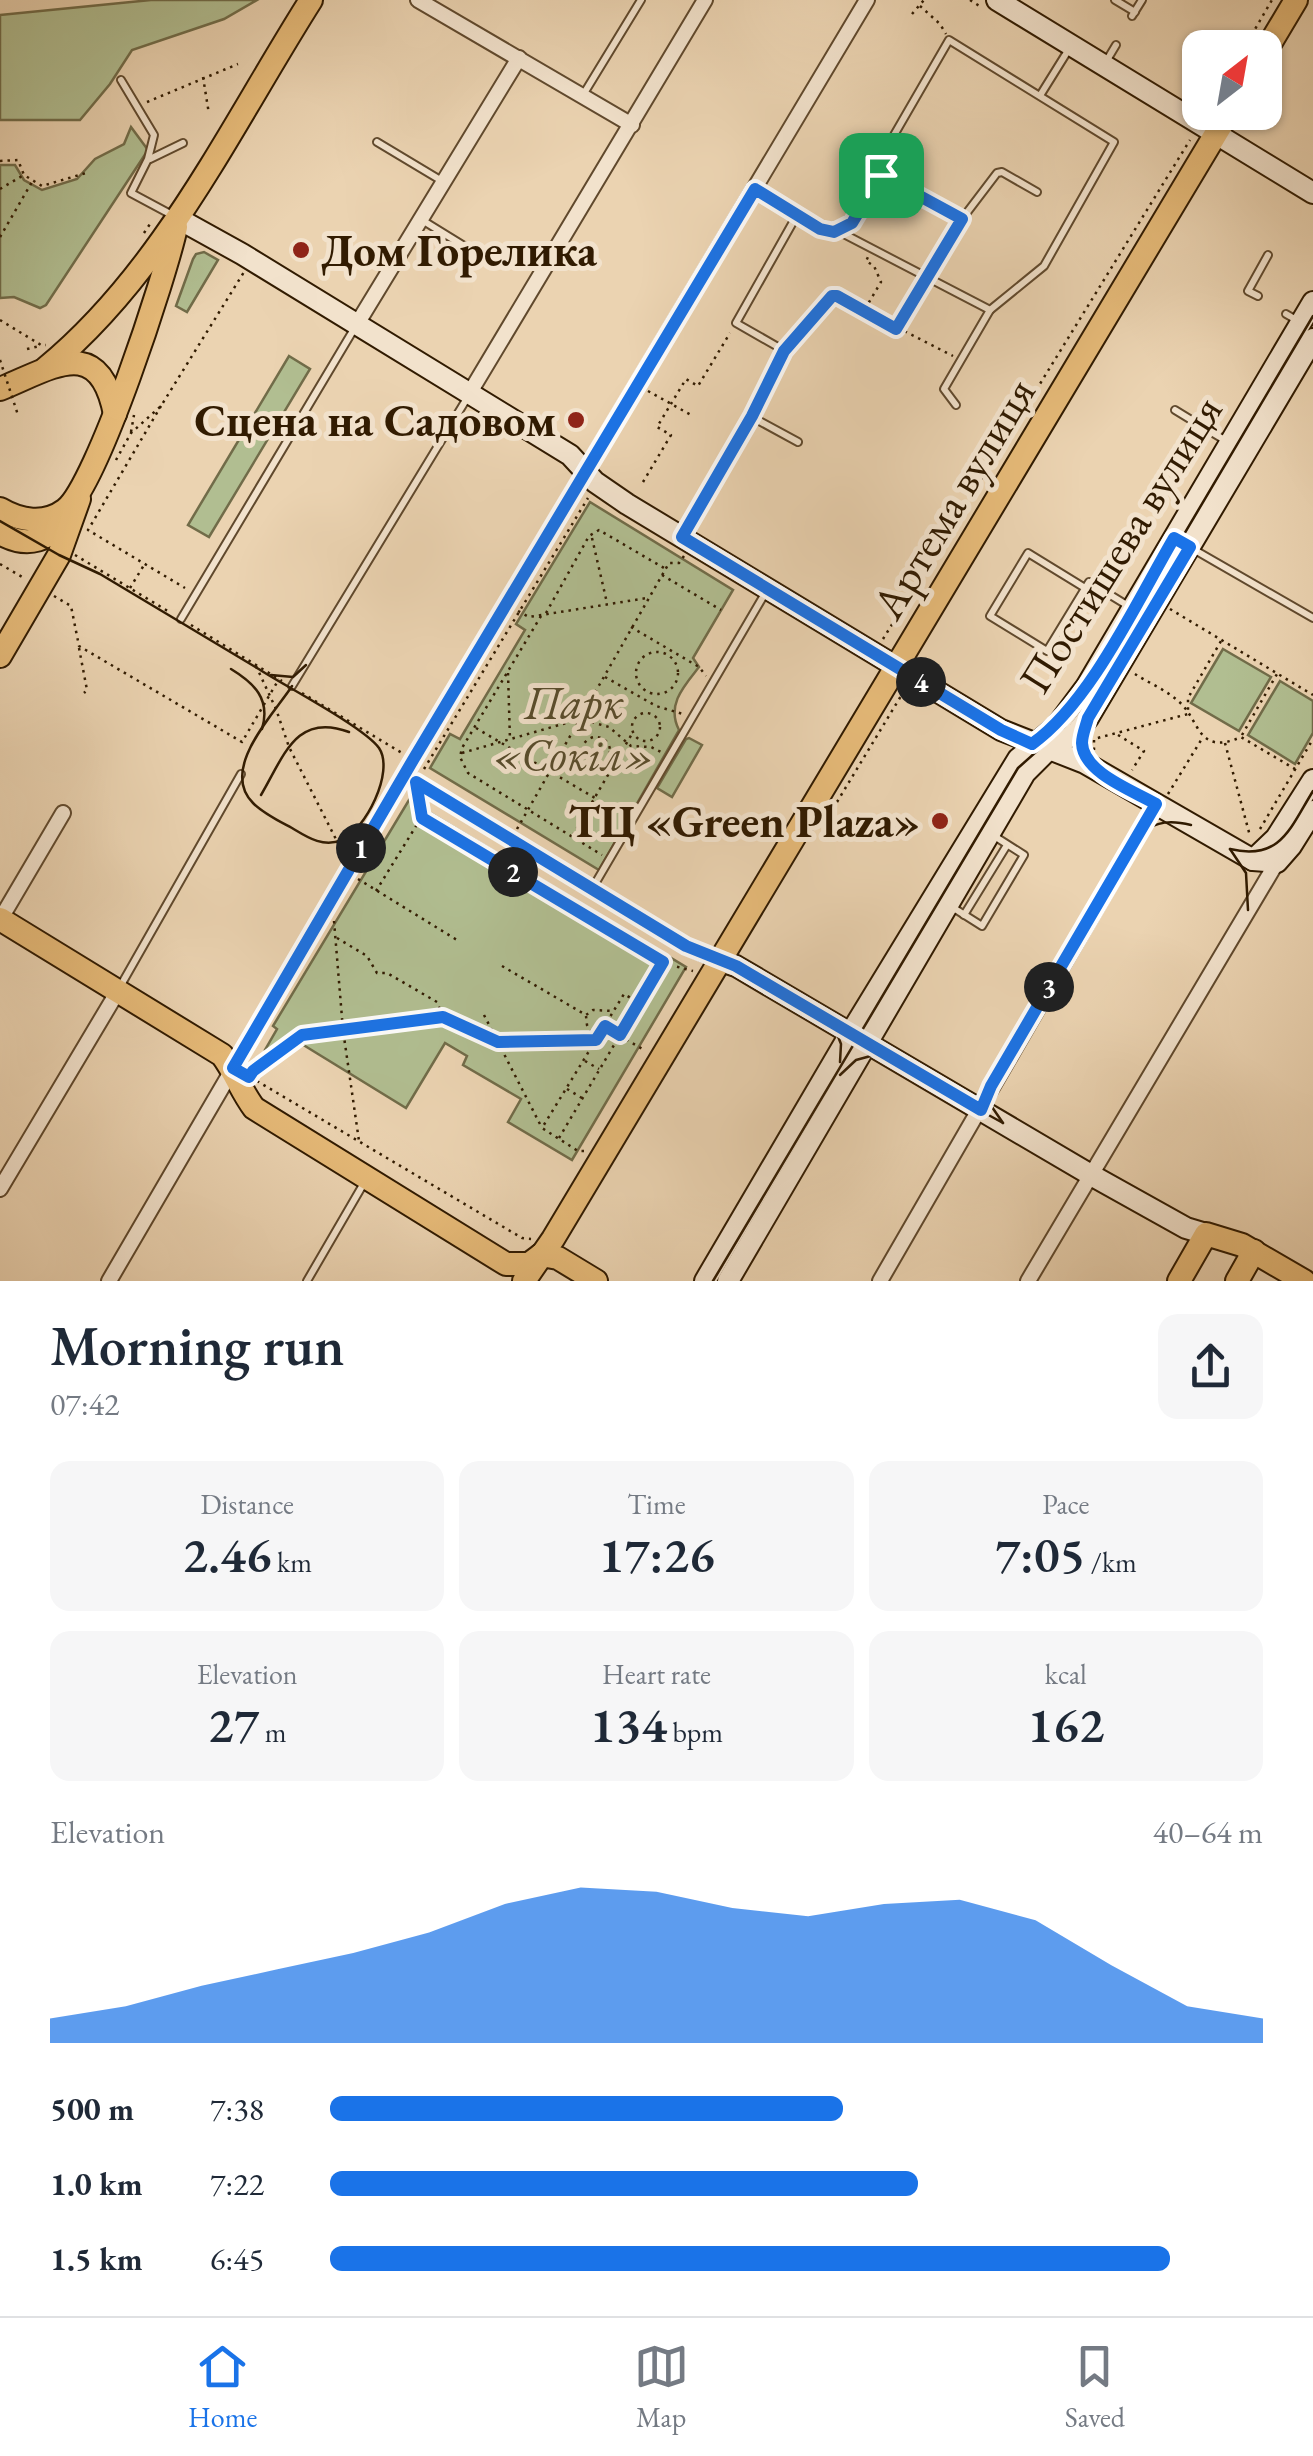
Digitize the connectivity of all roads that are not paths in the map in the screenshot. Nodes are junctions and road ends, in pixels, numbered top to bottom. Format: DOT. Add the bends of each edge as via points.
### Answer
graph roads {
  1 [pos="312,0"];
  2 [pos="418,0"];
  3 [pos="641,0"];
  4 [pos="706,0"];
  5 [pos="867,0"];
  6 [pos="997,0"];
  7 [pos="1114,0"];
  8 [pos="1142,0"];
  9 [pos="1296,0"];
  10 [pos="1278,30"];
  11 [pos="1116,45"];
  12 [pos="1071,46"];
  13 [pos="518,58"];
  14 [pos="1104,66"];
  15 [pos="121,80"];
  16 [pos="1041,94"];
  17 [pos="583,96"];
  18 [pos="1182,113"];
  19 [pos="632,125"];
  20 [pos="1207,130"];
  21 [pos="1210,130"];
  22 [pos="377,142"];
  23 [pos="182,143"];
  24 [pos="148,159"];
  25 [pos="881,175"];
  26 [pos="444,182"];
  27 [pos="755,189"];
  28 [pos="1038,192"];
  29 [pos="1313,193"];
  30 [pos="797,216"];
  31 [pos="177,218"];
  32 [pos="962,219"];
  33 [pos="420,220"];
  34 [pos="840,232"];
  35 [pos="1268,255"];
  36 [pos="495,265"];
  37 [pos="925,277"];
  38 [pos="1258,296"];
  39 [pos="1313,302"];
  40 [pos="990,310"];
  41 [pos="357,324"];
  42 [pos="1300,325"];
  43 [pos="19,375"];
  44 [pos="470,394"];
  45 [pos="956,404"];
  46 [pos="1174,410"];
  47 [pos="115,414"];
  48 [pos="752,416"];
  49 [pos="1193,422"];
  50 [pos="798,442"];
  51 [pos="587,472"];
  52 [pos="84,486"];
  53 [pos="0,509"];
  54 [pos="0,533"];
  55 [pos="1182,542"];
  56 [pos="684,546"];
  57 [pos="1085,588"];
  58 [pos="768,590"];
  59 [pos="1140,614"];
  60 [pos="1313,618"];
  61 [pos="181,619"];
  62 [pos="0,656"];
  63 [pos="898,669"];
  64 [pos="292,686"];
  65 [pos="1088,718"];
  66 [pos="1040,747"];
  67 [pos="1092,765"];
  68 [pos="417,772"];
  69 [pos="241,774"];
  70 [pos="1306,789"];
  71 [pos="1162,800"];
  72 [pos="63,812"];
  73 [pos="989,833"];
  74 [pos="1007,845"];
  75 [pos="1253,860"];
  76 [pos="1277,862"];
  77 [pos="592,889"];
  78 [pos="955,909"];
  79 [pos="0,920"];
  80 [pos="718,960"];
  81 [pos="118,991"];
  82 [pos="851,1035"];
  83 [pos="233,1068"];
  84 [pos="981,1110"];
  85 [pos="1092,1175"];
  86 [pos="367,1178"];
  87 [pos="0,1190"];
  88 [pos="1206,1234"];
  89 [pos="535,1247"];
  90 [pos="1254,1251"];
  91 [pos="110,1281"];
  92 [pos="307,1281"];
  93 [pos="524,1281"];
  94 [pos="596,1281"];
  95 [pos="706,1281"];
  96 [pos="728,1281"];
  97 [pos="880,1281"];
  98 [pos="1028,1281"];
  99 [pos="1179,1281"];
  100 [pos="1237,1281"];
  101 [pos="1304,1281"];
  1 -- 31 [label="main road"];
  2 -- 13 [label="street"];
  3 -- 17 [label="lane"];
  4 -- 19 [label="street"];
  5 -- 27 [label="street"];
  6 -- 12 [label="street"];
  7 -- 8 [label="lane" via="1134,14"];
  9 -- 10 [label="main road"];
  11 -- 14 [label="lane"];
  12 -- 14 [label="street"];
  12 -- 16 [label="lane"];
  13 -- 17 [label="street"];
  13 -- 26 [label="street"];
  14 -- 18 [label="street"];
  15 -- 24 [label="lane" via="154,135"];
  16 -- 25 [label="lane" via="949,40 886,149"];
  16 -- 40 [label="lane" via="1114,145 1044,266"];
  17 -- 19 [label="street"];
  19 -- 44 [label="street"];
  20 -- 63 [label="main road, Артема вулиця"];
  21 -- 29 [label="street"];
  22 -- 26 [label="lane"];
  23 -- 24 [label="lane"];
  24 -- 31 [label="lane" via="131,193"];
  25 -- 32 [label="lane"];
  25 -- 34 [label="lane"];
  26 -- 33 [label="street"];
  27 -- 30 [label="lane"];
  27 -- 51 [label="street"];
  28 -- 32 [label="lane" via="999,172"];
  30 -- 34 [label="lane"];
  30 -- 48 [label="lane" via="736,323 784,351"];
  31 -- 41 [label="street"];
  31 -- 43 [label="main road" via="82,338"];
  31 -- 47 [label="main road"];
  32 -- 37 [label="lane"];
  33 -- 36 [label="lane"];
  33 -- 41 [label="street"];
  34 -- 37 [label="lane"];
  35 -- 38 [label="lane" via="1248,290"];
  37 -- 40 [label="lane"];
  39 -- 42 [label="street, Постишева вулиця"];
  40 -- 45 [label="lane" via="944,390"];
  41 -- 44 [label="street"];
  41 -- 61 [label="lane"];
  42 -- 55 [label="street, Постишева вулиця"];
  42 -- 55 [label="street, Постишева вулиця" via="1221,438"];
  43 -- 47 [label="main road" via="70,362 88,366 103,377"];
  44 -- 51 [label="street"];
  44 -- 64 [label="lane"];
  46 -- 49 [label="lane"];
  47 -- 52 [label="main road"];
  48 -- 50 [label="lane"];
  48 -- 56 [label="lane"];
  51 -- 56 [label="street"];
  51 -- 68 [label="street"];
  52 -- 53 [label="main road" via="67,509 42,520"];
  52 -- 54 [label="main road" via="50,535 22,542"];
  52 -- 62 [label="main road" via="64,559"];
  55 -- 59 [label="street, Постишева вулиця"];
  55 -- 59 [label="street, Постишева вулиця" via="1162,594"];
  55 -- 60 [label="lane"];
  56 -- 58 [label="street"];
  57 -- 57 [label="lane" via="1047,650 990,616 1028,553"];
  57 -- 59 [label="lane" via="1088,582"];
  58 -- 63 [label="street"];
  58 -- 77 [label="lane"];
  59 -- 65 [label="street, Постишева вулиця" via="1121,666"];
  59 -- 66 [label="street, Постишева вулиця"];
  63 -- 66 [label="street"];
  63 -- 80 [label="main road, Артема вулиця"];
  65 -- 66 [label="street, Постишева вулиця" via="1077,732"];
  65 -- 67 [label="street" via="1082,741"];
  66 -- 67 [label="street"];
  66 -- 73 [label="street, Постишева вулиця"];
  66 -- 82 [label="street, Постишева вулиця" via="1018,759"];
  67 -- 71 [label="street"];
  68 -- 77 [label="street"];
  68 -- 83 [label="street"];
  69 -- 81 [label="lane"];
  70 -- 75 [label="street" via="1268,849"];
  70 -- 76 [label="street" via="1291,846"];
  71 -- 75 [label="street"];
  71 -- 84 [label="street"];
  72 -- 79 [label="street"];
  73 -- 74 [label="lane"];
  73 -- 78 [label="street, Постишева вулиця"];
  74 -- 78 [label="lane"];
  74 -- 78 [label="lane" via="1024,855 982,926"];
  75 -- 76 [label="street"];
  76 -- 85 [label="street"];
  77 -- 80 [label="street"];
  78 -- 82 [label="street, Постишева вулиця"];
  79 -- 81 [label="main road"];
  80 -- 82 [label="street"];
  80 -- 89 [label="main road, Артема вулиця"];
  81 -- 83 [label="main road" via="210,1046"];
  81 -- 87 [label="street"];
  82 -- 84 [label="street"];
  82 -- 95 [label="street, Постишева вулиця"];
  82 -- 96 [label="street, Постишева вулиця"];
  83 -- 86 [label="main road" via="254,1108"];
  83 -- 91 [label="street"];
  84 -- 85 [label="street"];
  84 -- 97 [label="street"];
  85 -- 88 [label="street"];
  85 -- 98 [label="street"];
  86 -- 89 [label="main road" via="506,1264 529,1264"];
  86 -- 92 [label="lane"];
  88 -- 90 [label="main road"];
  88 -- 99 [label="main road"];
  89 -- 93 [label="main road, Артема вулиця"];
  89 -- 94 [label="main road"];
  90 -- 100 [label="main road"];
  90 -- 101 [label="main road"];
}
